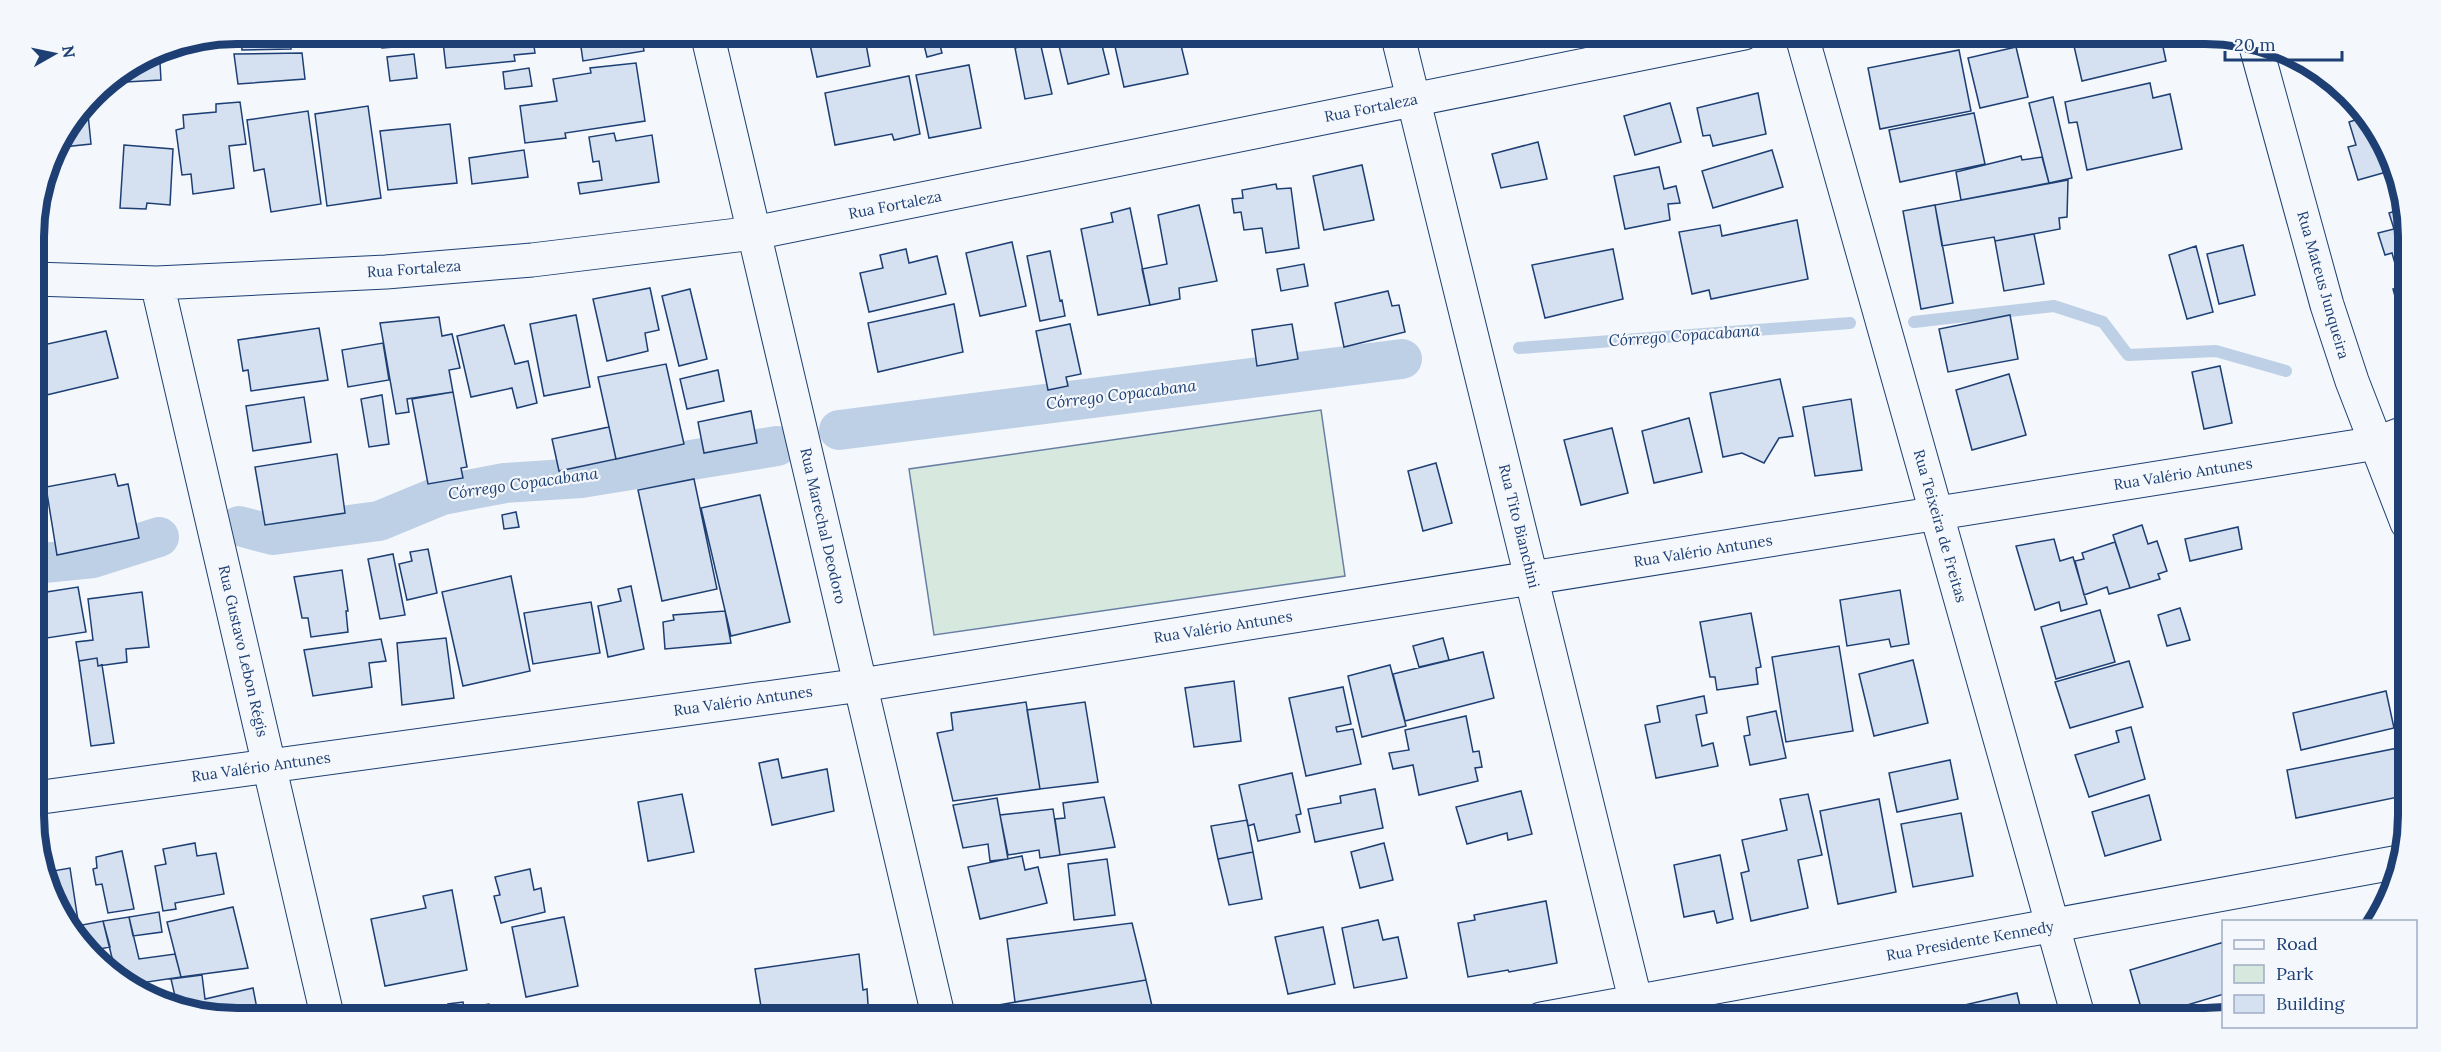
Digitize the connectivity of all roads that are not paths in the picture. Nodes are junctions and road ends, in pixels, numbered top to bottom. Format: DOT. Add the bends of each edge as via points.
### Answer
graph roads {
  1 [pos="710,44"];
  2 [pos="1400,44"];
  3 [pos="1689,44"];
  4 [pos="1804,44"];
  5 [pos="2257,51"];
  6 [pos="1414,99"];
  7 [pos="754,233"];
  8 [pos="44,279"];
  9 [pos="157,283"];
  10 [pos="2398,435"];
  11 [pos="2377,443"];
  12 [pos="2398,499"];
  13 [pos="1937,514"];
  14 [pos="1532,578"];
  15 [pos="861,685"];
  16 [pos="269,766"];
  17 [pos="44,797"];
  18 [pos="2391,863"];
  19 [pos="2053,926"];
  20 [pos="1638,1008"];
  21 [pos="1646,1008"];
  22 [pos="2076,1008"];
  23 [pos="326,1009"];
  24 [pos="937,1009"];
  1 -- 7 [label="street, Rua Marechal Deodoro"];
  2 -- 6 [label="street, Rua Tito Bianchini"];
  3 -- 6 [label="street, Rua Fortaleza"];
  4 -- 13 [label="street, Rua Teixeira de Freitas"];
  5 -- 11 [label="street, Rua Mateus Junqueira" via="2327,305"];
  6 -- 7 [label="street, Rua Fortaleza"];
  6 -- 14 [label="street, Rua Tito Bianchini"];
  7 -- 9 [label="street, Rua Fortaleza" via="531,260"];
  7 -- 15 [label="street, Rua Marechal Deodoro"];
  8 -- 9 [label="street, Rua Fortaleza"];
  9 -- 16 [label="street, Rua Gustavo Lebon Régis"];
  10 -- 11 [label="street, Rua Valério Antunes"];
  11 -- 12 [label="street, Rua Mateus Junqueira"];
  11 -- 13 [label="street, Rua Valério Antunes"];
  13 -- 14 [label="street, Rua Valério Antunes"];
  13 -- 19 [label="street, Rua Teixeira de Freitas"];
  14 -- 15 [label="street, Rua Valério Antunes"];
  14 -- 20 [label="street, Rua Tito Bianchini"];
  15 -- 16 [label="street, Rua Valério Antunes"];
  15 -- 24 [label="street, Rua Marechal Deodoro"];
  16 -- 17 [label="street, Rua Valério Antunes"];
  16 -- 23 [label="street, Rua Gustavo Lebon Régis"];
  18 -- 19 [label="street, Rua Presidente Kennedy"];
  19 -- 21 [label="street, Rua Presidente Kennedy"];
  19 -- 22 [label="street, Rua Teixeira de Freitas"];
}
